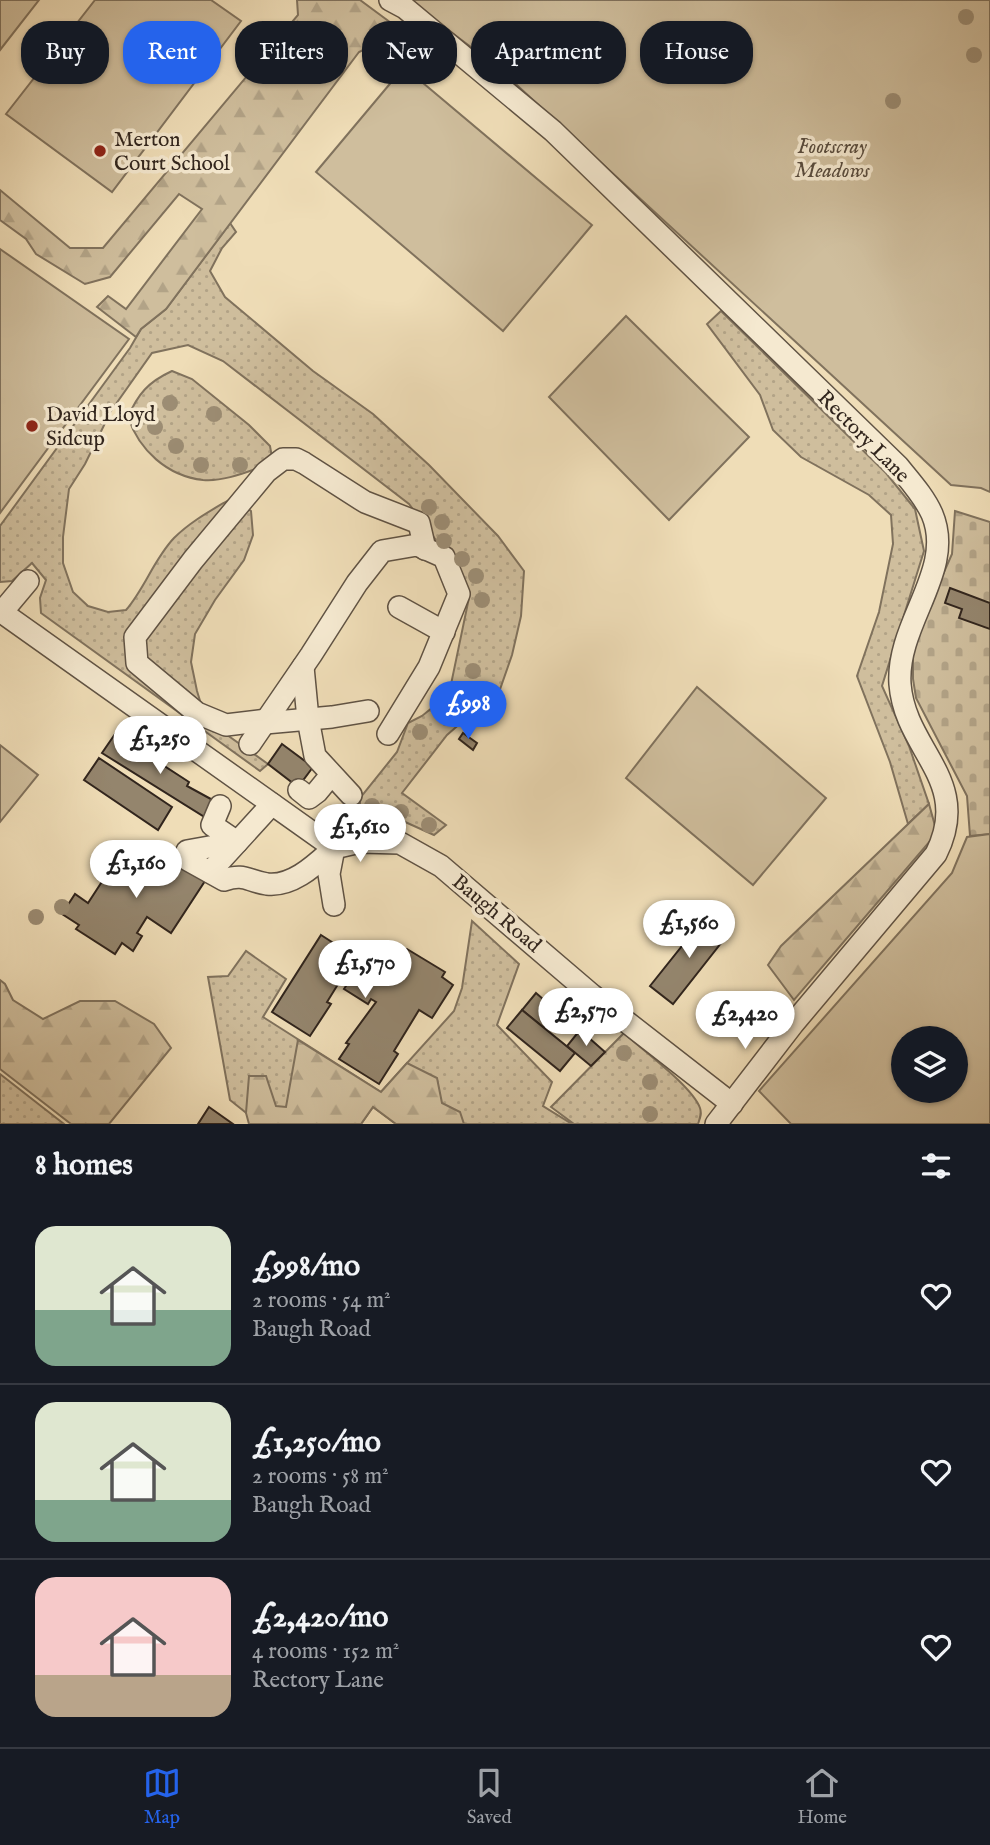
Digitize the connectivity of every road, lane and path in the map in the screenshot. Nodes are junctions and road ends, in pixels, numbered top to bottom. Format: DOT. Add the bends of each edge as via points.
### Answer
graph roads {
  1 [pos="390,0"];
  2 [pos="425,549"];
  3 [pos="28,581"];
  4 [pos="400,607"];
  5 [pos="1,611"];
  6 [pos="444,632"];
  7 [pos="303,667"];
  8 [pos="368,710"];
  9 [pos="308,719"];
  10 [pos="266,722"];
  11 [pos="388,734"];
  12 [pos="250,744"];
  13 [pos="331,775"];
  14 [pos="299,790"];
  15 [pos="351,795"];
  16 [pos="272,804"];
  17 [pos="220,806"];
  18 [pos="237,842"];
  19 [pos="334,848"];
  20 [pos="210,872"];
  21 [pos="334,905"];
  22 [pos="732,1104"];
  23 [pos="716,1124"];
  1 -- 22 [label="street, Rectory Lane" via="553,131 898,466 922,495 937,529 938,558 906,636 900,676 901,698 940,777 948,818 945,836 936,854"];
  2 -- 6 [label="street" via="444,557 459,594"];
  2 -- 7 [label="street" via="417,545 382,551"];
  2 -- 10 [label="street" via="419,523 365,502 296,459 283,460 266,472 135,637 137,663 197,713 226,725"];
  3 -- 5 [label="street"];
  4 -- 6 [label="street"];
  5 -- 16 [label="street"];
  6 -- 11 [label="street" via="429,667"];
  7 -- 9 [label="street"];
  7 -- 10 [label="street"];
  8 -- 9 [label="street"];
  9 -- 10 [label="street"];
  9 -- 13 [label="street" via="315,757"];
  10 -- 12 [label="street"];
  13 -- 14 [label="street" via="309,798"];
  13 -- 15 [label="street"];
  16 -- 18 [label="street"];
  16 -- 19 [label="street"];
  17 -- 18 [label="street" via="212,825"];
  18 -- 20 [label="street"];
  18 -- 20 [label="street" via="187,851 188,860"];
  19 -- 20 [label="street" via="285,883 270,884 239,875 225,880"];
  19 -- 21 [label="street" via="329,874"];
  19 -- 22 [label="street, Baugh Road" via="360,842 400,843 441,866 592,995"];
  22 -- 23 [label="street, Rectory Lane"];
}
